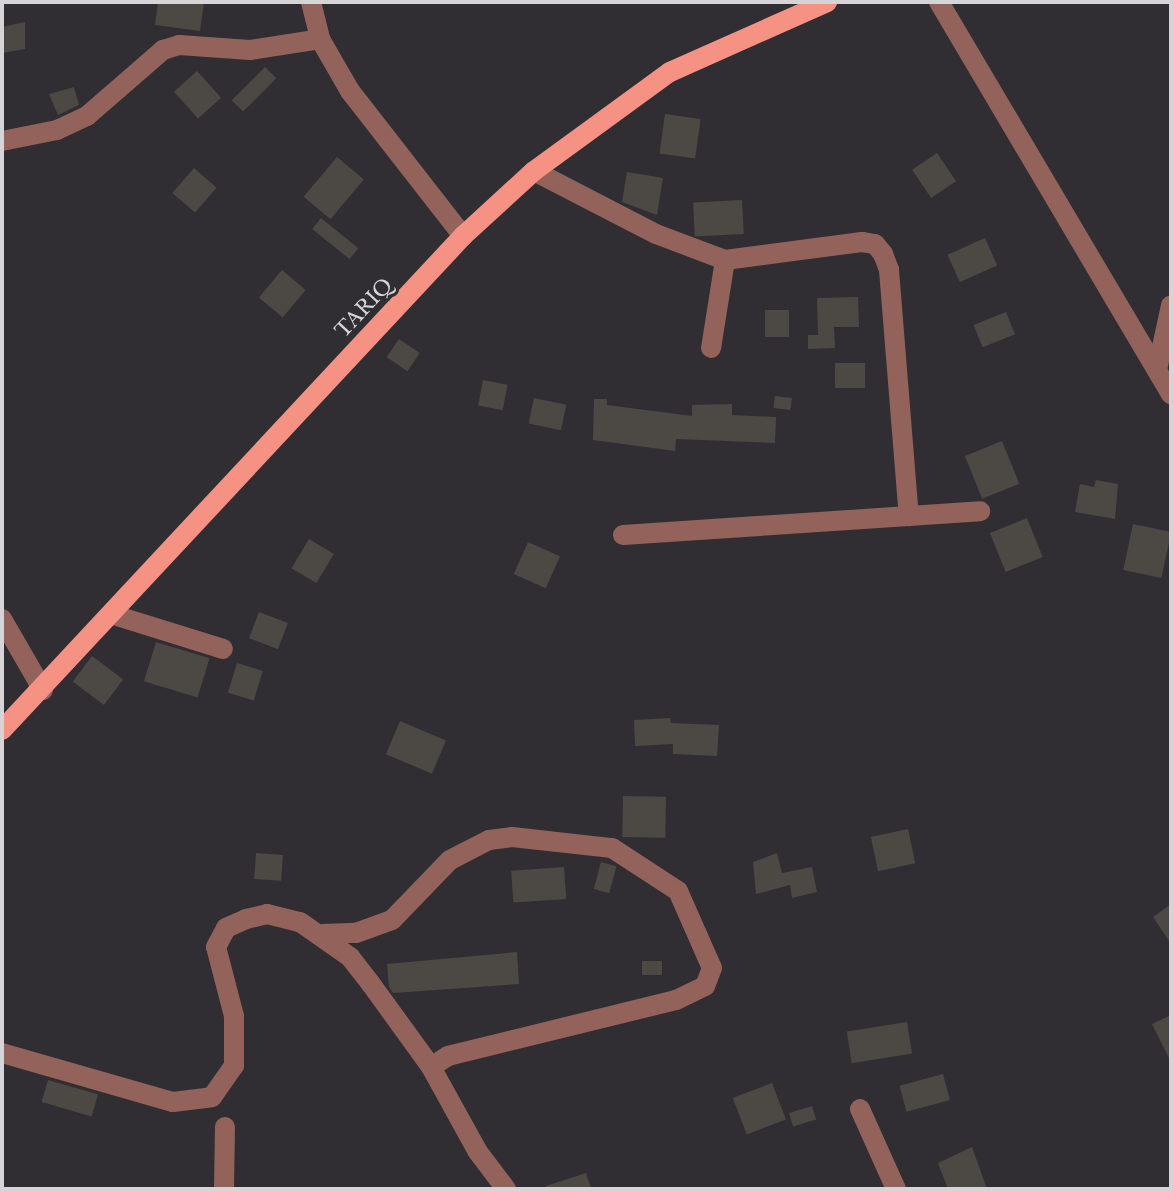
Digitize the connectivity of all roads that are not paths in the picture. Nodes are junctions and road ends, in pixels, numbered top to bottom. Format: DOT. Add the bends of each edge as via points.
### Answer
graph roads {
  1 [pos="311,2"];
  2 [pos="939,2"];
  3 [pos="815,4"];
  4 [pos="320,39"];
  5 [pos="2,141"];
  6 [pos="534,171"];
  7 [pos="463,236"];
  8 [pos="725,260"];
  9 [pos="1171,305"];
  10 [pos="711,348"];
  11 [pos="1157,370"];
  12 [pos="1171,395"];
  13 [pos="980,511"];
  14 [pos="909,516"];
  15 [pos="623,535"];
  16 [pos="114,615"];
  17 [pos="2,619"];
  18 [pos="223,649"];
  19 [pos="43,690"];
  20 [pos="2,730"];
  21 [pos="323,934"];
  22 [pos="2,1053"];
  23 [pos="431,1067"];
  24 [pos="860,1109"];
  25 [pos="225,1127"];
  26 [pos="224,1189"];
  27 [pos="506,1189"];
  28 [pos="896,1189"];
  1 -- 4 [label="street"];
  2 -- 11 [label="street"];
  3 -- 6 [label="main road, TARIQ" via="670,72"];
  4 -- 5 [label="street" via="250,50 179,45 163,50 87,116 57,130"];
  4 -- 7 [label="street" via="350,91"];
  6 -- 7 [label="main road, TARIQ"];
  6 -- 8 [label="street" via="656,234"];
  7 -- 16 [label="main road, TARIQ"];
  8 -- 10 [label="street"];
  8 -- 14 [label="street" via="862,242 875,244 883,254 889,270"];
  9 -- 11 [label="street"];
  11 -- 12 [label="street"];
  13 -- 14 [label="street"];
  14 -- 15 [label="street"];
  16 -- 18 [label="street"];
  16 -- 19 [label="main road, TARIQ"];
  17 -- 19 [label="street"];
  19 -- 20 [label="main road, TARIQ"];
  21 -- 22 [label="street" via="267,914 226,928 216,947 234,1016 234,1066 212,1097 173,1102"];
  21 -- 23 [label="street" via="350,957"];
  21 -- 23 [label="street" via="356,933 392,920 450,860 489,840 512,837 612,848 678,891 712,968 705,986 676,1000 448,1056"];
  23 -- 27 [label="street" via="478,1152"];
  24 -- 28 [label="street"];
  25 -- 26 [label="street"];
}
